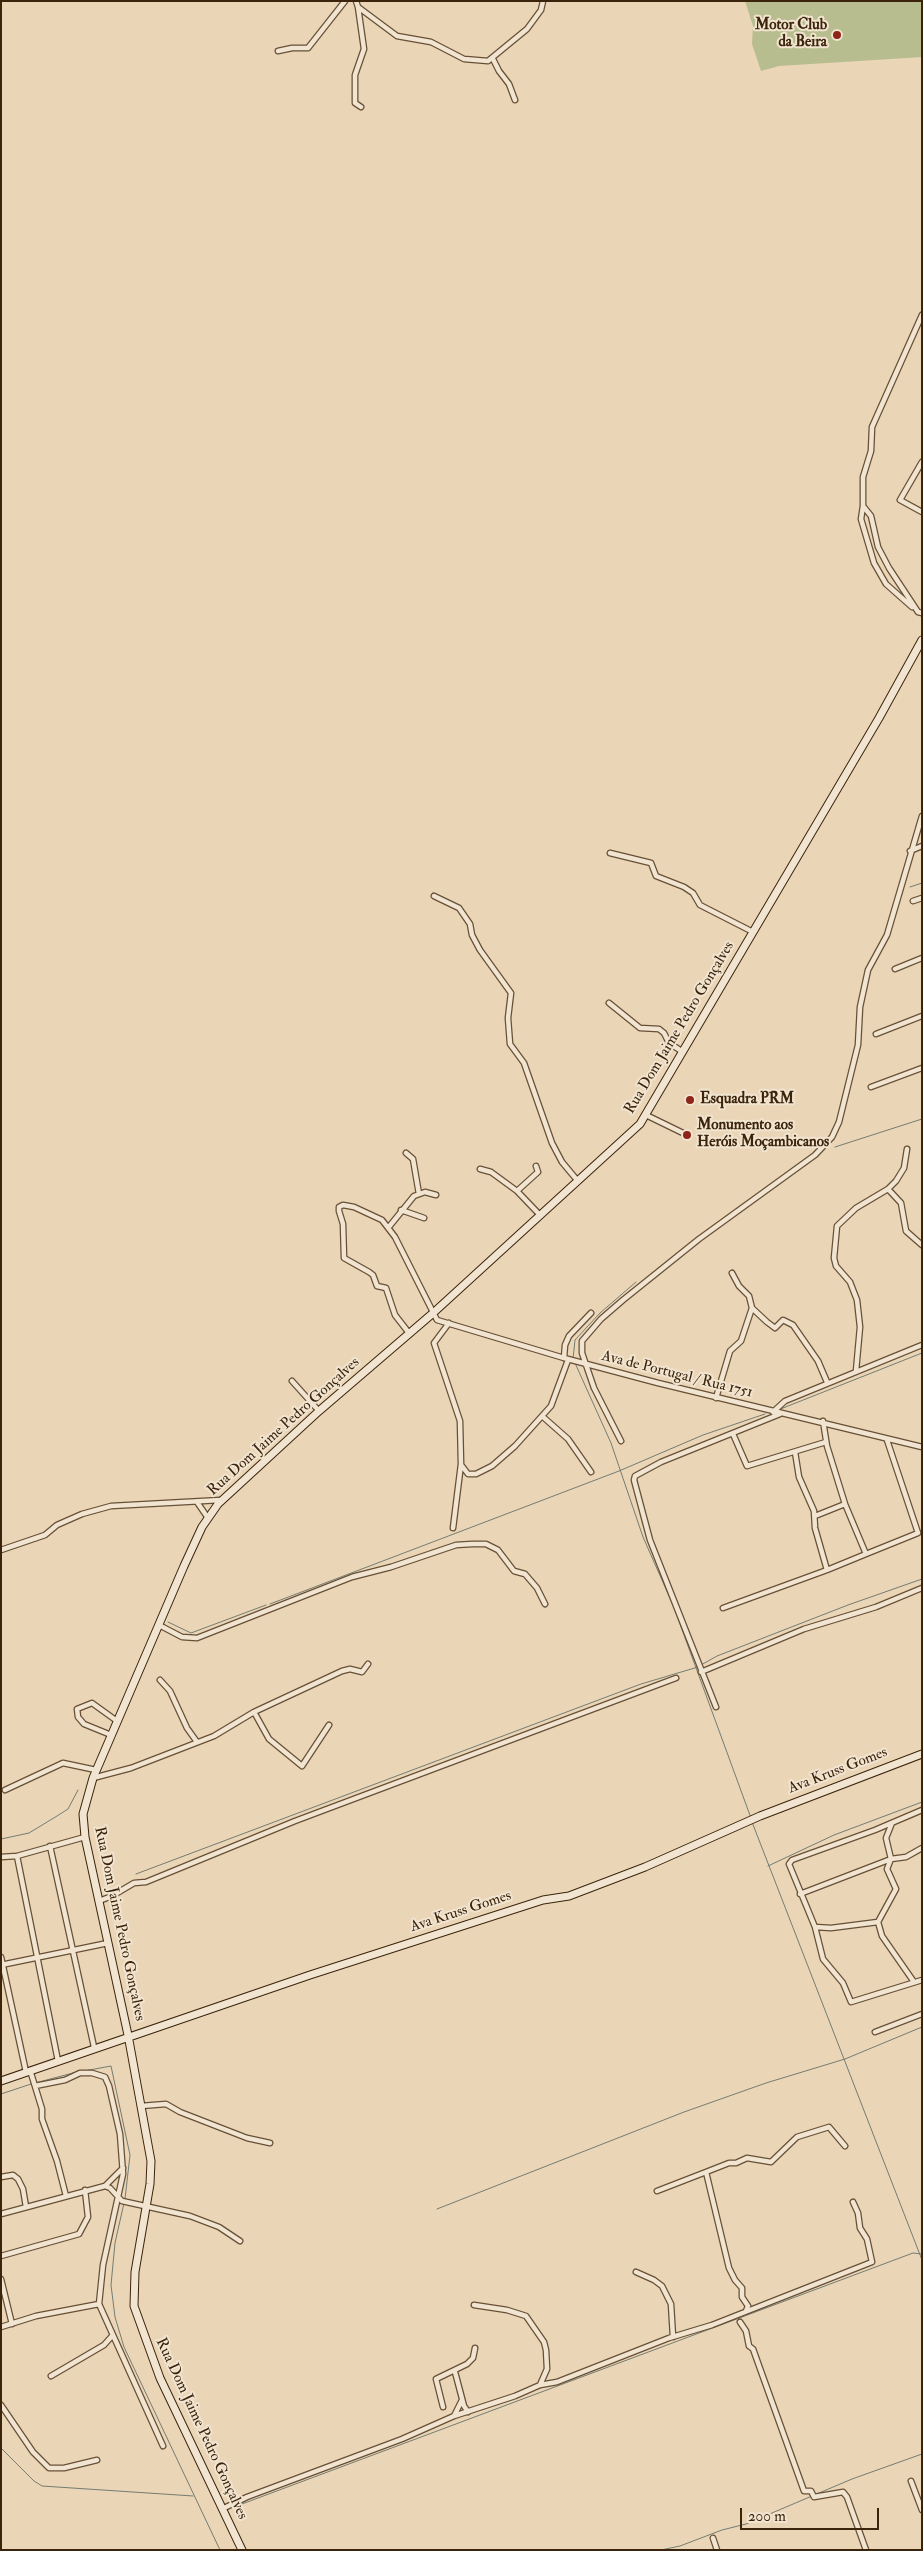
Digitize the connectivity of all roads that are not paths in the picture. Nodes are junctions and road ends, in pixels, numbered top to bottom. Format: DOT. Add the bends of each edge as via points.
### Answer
graph roads {
  1 [pos="345,1"];
  2 [pos="356,1"];
  3 [pos="543,1"];
  4 [pos="358,7"];
  5 [pos="278,51"];
  6 [pos="493,59"];
  7 [pos="515,100"];
  8 [pos="361,107"];
  9 [pos="922,314"];
  10 [pos="922,462"];
  11 [pos="863,506"];
  12 [pos="922,512"];
  13 [pos="920,613"];
  14 [pos="922,640"];
  15 [pos="922,816"];
  16 [pos="922,846"];
  17 [pos="910,851"];
  18 [pos="610,853"];
  19 [pos="434,896"];
  20 [pos="922,898"];
  21 [pos="913,901"];
  22 [pos="753,932"];
  23 [pos="922,958"];
  24 [pos="894,969"];
  25 [pos="609,1003"];
  26 [pos="922,1016"];
  27 [pos="876,1034"];
  28 [pos="683,1052"];
  29 [pos="922,1068"];
  30 [pos="871,1087"];
  31 [pos="646,1115"];
  32 [pos="685,1134"];
  33 [pos="907,1149"];
  34 [pos="406,1154"];
  35 [pos="536,1166"];
  36 [pos="480,1169"];
  37 [pos="577,1180"];
  38 [pos="888,1189"];
  39 [pos="517,1191"];
  40 [pos="419,1194"];
  41 [pos="436,1195"];
  42 [pos="401,1210"];
  43 [pos="539,1214"];
  44 [pos="424,1218"];
  45 [pos="388,1228"];
  46 [pos="922,1245"];
  47 [pos="732,1273"];
  48 [pos="752,1308"];
  49 [pos="591,1313"];
  50 [pos="432,1314"];
  51 [pos="449,1323"];
  52 [pos="409,1333"];
  53 [pos="922,1345"];
  54 [pos="566,1359"];
  55 [pos="586,1364"];
  56 [pos="856,1371"];
  57 [pos="292,1381"];
  58 [pos="827,1382"];
  59 [pos="716,1398"];
  60 [pos="319,1411"];
  61 [pos="773,1412"];
  62 [pos="781,1414"];
  63 [pos="542,1416"];
  64 [pos="823,1421"];
  65 [pos="733,1434"];
  66 [pos="888,1440"];
  67 [pos="620,1441"];
  68 [pos="826,1442"];
  69 [pos="922,1447"];
  70 [pos="794,1452"];
  71 [pos="461,1464"];
  72 [pos="591,1472"];
  73 [pos="221,1500"];
  74 [pos="197,1502"];
  75 [pos="846,1504"];
  76 [pos="815,1516"];
  77 [pos="208,1518"];
  78 [pos="453,1528"];
  79 [pos="1,1550"];
  80 [pos="866,1554"];
  81 [pos="826,1570"];
  82 [pos="922,1588"];
  83 [pos="545,1604"];
  84 [pos="723,1608"];
  85 [pos="159,1626"];
  86 [pos="368,1664"];
  87 [pos="701,1672"];
  88 [pos="676,1678"];
  89 [pos="160,1680"];
  90 [pos="716,1707"];
  91 [pos="254,1712"];
  92 [pos="117,1721"];
  93 [pos="329,1724"];
  94 [pos="111,1735"];
  95 [pos="197,1742"];
  96 [pos="922,1754"];
  97 [pos="96,1770"];
  98 [pos="93,1778"];
  99 [pos="5,1790"];
  100 [pos="922,1810"];
  101 [pos="892,1823"];
  102 [pos="85,1837"];
  103 [pos="50,1846"];
  104 [pos="922,1848"];
  105 [pos="17,1856"];
  106 [pos="1,1857"];
  107 [pos="890,1859"];
  108 [pos="800,1894"];
  109 [pos="98,1901"];
  110 [pos="878,1922"];
  111 [pos="815,1927"];
  112 [pos="108,1943"];
  113 [pos="71,1949"];
  114 [pos="1,1957"];
  115 [pos="37,1957"];
  116 [pos="2,1965"];
  117 [pos="922,1980"];
  118 [pos="914,1982"];
  119 [pos="922,2014"];
  120 [pos="875,2032"];
  121 [pos="128,2036"];
  122 [pos="94,2048"];
  123 [pos="58,2060"];
  124 [pos="28,2071"];
  125 [pos="1,2081"];
  126 [pos="34,2084"];
  127 [pos="142,2106"];
  128 [pos="270,2144"];
  129 [pos="845,2146"];
  130 [pos="123,2168"];
  131 [pos="706,2172"];
  132 [pos="1,2178"];
  133 [pos="105,2186"];
  134 [pos="84,2190"];
  135 [pos="657,2191"];
  136 [pos="66,2196"];
  137 [pos="120,2200"];
  138 [pos="853,2202"];
  139 [pos="146,2206"];
  140 [pos="26,2207"];
  141 [pos="1,2214"];
  142 [pos="240,2240"];
  143 [pos="1,2256"];
  144 [pos="636,2272"];
  145 [pos="1,2280"];
  146 [pos="99,2304"];
  147 [pos="474,2305"];
  148 [pos="746,2311"];
  149 [pos="740,2322"];
  150 [pos="12,2324"];
  151 [pos="1,2327"];
  152 [pos="112,2336"];
  153 [pos="673,2337"];
  154 [pos="475,2348"];
  155 [pos="455,2372"];
  156 [pos="51,2376"];
  157 [pos="540,2385"];
  158 [pos="463,2399"];
  159 [pos="1,2405"];
  160 [pos="443,2407"];
  161 [pos="468,2412"];
  162 [pos="454,2416"];
  163 [pos="163,2446"];
  164 [pos="97,2460"];
  165 [pos="911,2481"];
  166 [pos="222,2509"];
  167 [pos="922,2510"];
  168 [pos="713,2538"];
  169 [pos="242,2550"];
  170 [pos="717,2550"];
  171 [pos="866,2550"];
  1 -- 5 [label="street" via="308,48"];
  2 -- 4 [label="street"];
  3 -- 6 [label="street" via="541,10 527,29"];
  4 -- 6 [label="street" via="397,36 431,42 464,59 488,62"];
  4 -- 8 [label="street" via="364,52 355,75 355,99"];
  6 -- 7 [label="street"];
  9 -- 11 [label="street" via="872,427 871,451 863,477"];
  10 -- 12 [label="street" via="900,500"];
  11 -- 13 [label="street" via="871,516 878,547"];
  11 -- 13 [label="street" via="861,519 874,563 886,584"];
  14 -- 22 [label="main road, Rua Dom Jaime Pedro Gonçalves"];
  15 -- 17 [label="street"];
  16 -- 17 [label="street"];
  17 -- 55 [label="street" via="887,935 868,970 860,1007 858,1045 839,1122 832,1137 816,1156 698,1239 601,1319 582,1342"];
  18 -- 22 [label="street" via="651,863 656,876 684,887 693,893 700,905"];
  19 -- 37 [label="street" via="459,908 470,924 480,950 511,993 508,1018 510,1044 522,1059 552,1143"];
  20 -- 21 [label="street"];
  22 -- 28 [label="main road, Rua Dom Jaime Pedro Gonçalves"];
  23 -- 24 [label="street"];
  25 -- 28 [label="street" via="640,1028 664,1033 669,1043"];
  26 -- 27 [label="street"];
  28 -- 31 [label="main road, Rua Dom Jaime Pedro Gonçalves"];
  29 -- 30 [label="street"];
  31 -- 32 [label="street"];
  31 -- 37 [label="main road, Rua Dom Jaime Pedro Gonçalves"];
  33 -- 38 [label="street" via="902,1172"];
  34 -- 40 [label="street" via="414,1163"];
  35 -- 39 [label="street" via="536,1174"];
  36 -- 39 [label="street" via="491,1172"];
  37 -- 43 [label="main road, Rua Dom Jaime Pedro Gonçalves"];
  38 -- 46 [label="street" via="901,1203 906,1231"];
  38 -- 56 [label="street" via="856,1208 837,1226 836,1266 850,1282 857,1300 860,1327"];
  39 -- 43 [label="street"];
  40 -- 41 [label="street"];
  40 -- 42 [label="street"];
  42 -- 44 [label="street"];
  42 -- 45 [label="street"];
  43 -- 50 [label="main road, Rua Dom Jaime Pedro Gonçalves"];
  45 -- 50 [label="street"];
  45 -- 52 [label="street" via="382,1220 354,1207 339,1207 344,1258 373,1275 377,1286 386,1288 395,1315"];
  47 -- 48 [label="street" via="749,1296"];
  48 -- 58 [label="street" via="775,1328 783,1320 793,1324 818,1361"];
  48 -- 59 [label="street" via="741,1341 730,1351"];
  49 -- 54 [label="street" via="569,1336 565,1345"];
  50 -- 51 [label="street, Ava de Portugal / Rua 1751" via="437,1320"];
  50 -- 52 [label="main road, Rua Dom Jaime Pedro Gonçalves"];
  51 -- 54 [label="street, Ava de Portugal / Rua 1751"];
  51 -- 71 [label="street" via="434,1343 460,1421"];
  52 -- 60 [label="main road, Rua Dom Jaime Pedro Gonçalves"];
  53 -- 56 [label="street"];
  54 -- 55 [label="street, Ava de Portugal / Rua 1751"];
  54 -- 63 [label="street" via="554,1401"];
  55 -- 59 [label="street, Ava de Portugal / Rua 1751"];
  55 -- 67 [label="street" via="602,1407"];
  56 -- 58 [label="street"];
  57 -- 60 [label="street"];
  58 -- 61 [label="street" via="785,1401"];
  59 -- 61 [label="street, Ava de Portugal / Rua 1751"];
  60 -- 73 [label="main road, Rua Dom Jaime Pedro Gonçalves"];
  61 -- 62 [label="street, Ava de Portugal / Rua 1751"];
  62 -- 64 [label="street, Ava de Portugal / Rua 1751"];
  62 -- 65 [label="street"];
  63 -- 71 [label="street" via="509,1452 484,1471 470,1475"];
  63 -- 72 [label="street" via="568,1439"];
  64 -- 66 [label="street, Ava de Portugal / Rua 1751"];
  64 -- 68 [label="street"];
  65 -- 70 [label="street" via="747,1466"];
  65 -- 87 [label="street" via="647,1468 637,1473 634,1480 650,1540"];
  66 -- 69 [label="street, Ava de Portugal / Rua 1751"];
  66 -- 80 [label="street" via="918,1533"];
  68 -- 70 [label="street"];
  68 -- 75 [label="street"];
  70 -- 76 [label="street" via="799,1476"];
  71 -- 78 [label="street"];
  73 -- 74 [label="street"];
  73 -- 77 [label="main road, Rua Dom Jaime Pedro Gonçalves"];
  74 -- 77 [label="street"];
  74 -- 79 [label="street" via="111,1506 82,1514 57,1525 45,1535"];
  75 -- 76 [label="street"];
  75 -- 80 [label="street"];
  76 -- 81 [label="street"];
  77 -- 85 [label="main road, Rua Dom Jaime Pedro Gonçalves"];
  80 -- 81 [label="street"];
  81 -- 84 [label="street"];
  82 -- 87 [label="street" via="804,1630"];
  83 -- 85 [label="street" via="525,1574 514,1571 498,1550 486,1544 472,1544 456,1545 391,1568 352,1577 196,1638 182,1637"];
  85 -- 92 [label="main road, Rua Dom Jaime Pedro Gonçalves"];
  86 -- 91 [label="street" via="362,1672 342,1671"];
  87 -- 90 [label="street"];
  88 -- 109 [label="street" via="295,1821 146,1882 134,1883"];
  89 -- 95 [label="street"];
  91 -- 93 [label="street" via="269,1739 302,1766"];
  91 -- 95 [label="street" via="228,1729"];
  92 -- 94 [label="main road, Rua Dom Jaime Pedro Gonçalves"];
  92 -- 94 [label="street" via="92,1703 77,1709 84,1724"];
  94 -- 97 [label="main road, Rua Dom Jaime Pedro Gonçalves"];
  95 -- 98 [label="street" via="131,1768"];
  96 -- 121 [label="main road, Ava Kruss Gomes" via="760,1816 645,1867 569,1896 543,1900"];
  97 -- 98 [label="main road, Rua Dom Jaime Pedro Gonçalves"];
  97 -- 99 [label="street" via="63,1763"];
  98 -- 102 [label="main road, Rua Dom Jaime Pedro Gonçalves" via="83,1814"];
  100 -- 101 [label="street"];
  101 -- 107 [label="street" via="886,1838"];
  101 -- 108 [label="street" via="790,1861"];
  102 -- 103 [label="street"];
  102 -- 109 [label="main road, Rua Dom Jaime Pedro Gonçalves"];
  103 -- 105 [label="street"];
  103 -- 113 [label="street"];
  104 -- 107 [label="street" via="906,1857"];
  105 -- 106 [label="street"];
  105 -- 115 [label="street"];
  107 -- 108 [label="street"];
  107 -- 110 [label="street" via="887,1869 896,1889"];
  108 -- 111 [label="street"];
  109 -- 112 [label="main road, Rua Dom Jaime Pedro Gonçalves"];
  110 -- 111 [label="street"];
  110 -- 118 [label="street" via="882,1936"];
  111 -- 118 [label="street" via="823,1959 843,1983 851,2002"];
  112 -- 113 [label="street"];
  112 -- 121 [label="main road, Rua Dom Jaime Pedro Gonçalves"];
  113 -- 115 [label="street"];
  113 -- 122 [label="street"];
  114 -- 116 [label="street"];
  115 -- 116 [label="street"];
  115 -- 123 [label="street"];
  116 -- 124 [label="street"];
  117 -- 118 [label="street"];
  119 -- 120 [label="street"];
  121 -- 122 [label="main road, Ava Kruss Gomes"];
  121 -- 127 [label="main road, Rua Dom Jaime Pedro Gonçalves"];
  122 -- 123 [label="main road, Ava Kruss Gomes"];
  123 -- 124 [label="main road, Ava Kruss Gomes"];
  124 -- 125 [label="main road, Ava Kruss Gomes"];
  124 -- 126 [label="street"];
  126 -- 130 [label="street" via="65,2080 80,2073 105,2077 116,2110"];
  126 -- 136 [label="street"];
  127 -- 128 [label="street" via="166,2104 247,2138"];
  127 -- 139 [label="main road, Rua Dom Jaime Pedro Gonçalves" via="151,2161"];
  129 -- 131 [label="street" via="828,2127 797,2137 771,2162 748,2158"];
  130 -- 133 [label="street"];
  130 -- 137 [label="street"];
  131 -- 135 [label="street"];
  131 -- 148 [label="street" via="729,2268 742,2288 742,2297 748,2306"];
  132 -- 140 [label="street" via="13,2175 18,2179"];
  133 -- 134 [label="street"];
  133 -- 137 [label="street"];
  134 -- 136 [label="street"];
  134 -- 143 [label="street" via="88,2217 79,2234"];
  136 -- 140 [label="street"];
  137 -- 139 [label="street"];
  137 -- 146 [label="street" via="109,2236"];
  138 -- 148 [label="street" via="872,2262"];
  139 -- 142 [label="street" via="205,2221"];
  139 -- 166 [label="main road, Rua Dom Jaime Pedro Gonçalves" via="135,2272 134,2306 160,2378"];
  140 -- 141 [label="street"];
  144 -- 153 [label="street" via="662,2286 670,2304"];
  145 -- 150 [label="street"];
  146 -- 150 [label="street"];
  146 -- 152 [label="street"];
  147 -- 157 [label="street" via="526,2316 546,2350 547,2369"];
  148 -- 153 [label="street"];
  149 -- 171 [label="street" via="753,2349 804,2491 811,2491 814,2497 843,2492"];
  150 -- 151 [label="street"];
  152 -- 156 [label="street" via="104,2345"];
  152 -- 163 [label="street"];
  153 -- 157 [label="street" via="557,2382"];
  154 -- 155 [label="street" via="471,2361"];
  155 -- 158 [label="street"];
  155 -- 160 [label="street" via="436,2379"];
  157 -- 161 [label="street"];
  158 -- 161 [label="street"];
  158 -- 162 [label="street"];
  159 -- 164 [label="street" via="33,2452 49,2468"];
  161 -- 162 [label="street"];
  162 -- 166 [label="street"];
  165 -- 167 [label="street"];
  166 -- 169 [label="main road, Rua Dom Jaime Pedro Gonçalves"];
  168 -- 170 [label="street"];
}
